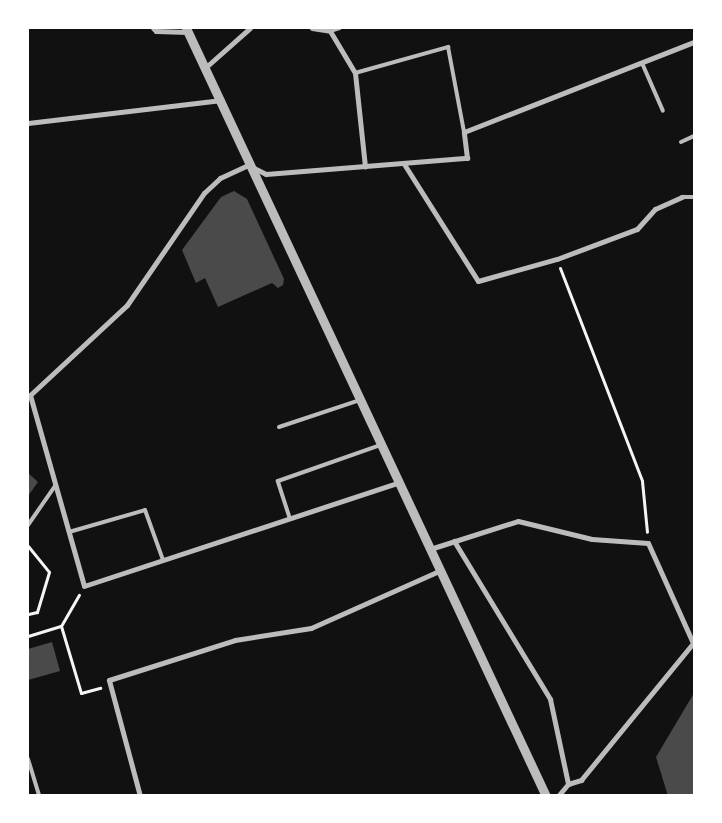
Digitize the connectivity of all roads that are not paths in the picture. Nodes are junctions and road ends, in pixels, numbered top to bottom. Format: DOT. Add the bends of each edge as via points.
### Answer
graph roads {
  1 [pos="153,28"];
  2 [pos="250,28"];
  3 [pos="312,28"];
  4 [pos="340,28"];
  5 [pos="187,30"];
  6 [pos="330,31"];
  7 [pos="694,42"];
  8 [pos="642,63"];
  9 [pos="206,67"];
  10 [pos="355,73"];
  11 [pos="222,100"];
  12 [pos="663,111"];
  13 [pos="28,123"];
  14 [pos="464,132"];
  15 [pos="694,136"];
  16 [pos="681,142"];
  17 [pos="404,164"];
  18 [pos="248,165"];
  19 [pos="365,166"];
  20 [pos="682,197"];
  21 [pos="694,197"];
  22 [pos="29,396"];
  23 [pos="360,400"];
  24 [pos="279,427"];
  25 [pos="381,445"];
  26 [pos="398,483"];
  27 [pos="55,486"];
  28 [pos="290,519"];
  29 [pos="28,525"];
  30 [pos="69,532"];
  31 [pos="454,541"];
  32 [pos="429,549"];
  33 [pos="163,560"];
  34 [pos="439,571"];
  35 [pos="694,642"];
  36 [pos="28,759"];
  37 [pos="568,784"];
  38 [pos="39,796"];
  39 [pos="140,796"];
  40 [pos="546,796"];
  41 [pos="558,796"];
  1 -- 5 [label="street" via="156,31"];
  2 -- 9 [label="street"];
  3 -- 6 [label="street"];
  4 -- 6 [label="lane"];
  5 -- 9 [label="street"];
  6 -- 10 [label="street"];
  7 -- 8 [label="street"];
  8 -- 12 [label="lane"];
  8 -- 14 [label="street"];
  9 -- 11 [label="street"];
  10 -- 14 [label="lane" via="448,47"];
  10 -- 19 [label="street"];
  11 -- 13 [label="street"];
  11 -- 18 [label="street"];
  14 -- 17 [label="street" via="467,158"];
  15 -- 16 [label="lane"];
  17 -- 19 [label="street"];
  17 -- 20 [label="street" via="478,281 556,259 637,229 655,210"];
  18 -- 19 [label="street" via="266,174"];
  18 -- 22 [label="street" via="220,178 204,193 127,305"];
  18 -- 23 [label="street"];
  20 -- 21 [label="lane"];
  22 -- 27 [label="street"];
  23 -- 24 [label="lane"];
  23 -- 25 [label="street"];
  25 -- 26 [label="street"];
  25 -- 28 [label="lane" via="278,481"];
  26 -- 28 [label="street"];
  26 -- 32 [label="street"];
  27 -- 29 [label="lane"];
  27 -- 30 [label="street"];
  28 -- 33 [label="street"];
  30 -- 33 [label="lane" via="145,510"];
  30 -- 33 [label="street" via="84,586"];
  31 -- 32 [label="street"];
  31 -- 35 [label="street" via="518,522 592,539 648,542"];
  31 -- 37 [label="street" via="550,699"];
  32 -- 34 [label="street"];
  34 -- 39 [label="street" via="311,628 235,640 109,680"];
  34 -- 40 [label="street"];
  35 -- 37 [label="street" via="580,780"];
  36 -- 38 [label="lane"];
  37 -- 41 [label="street"];
}
